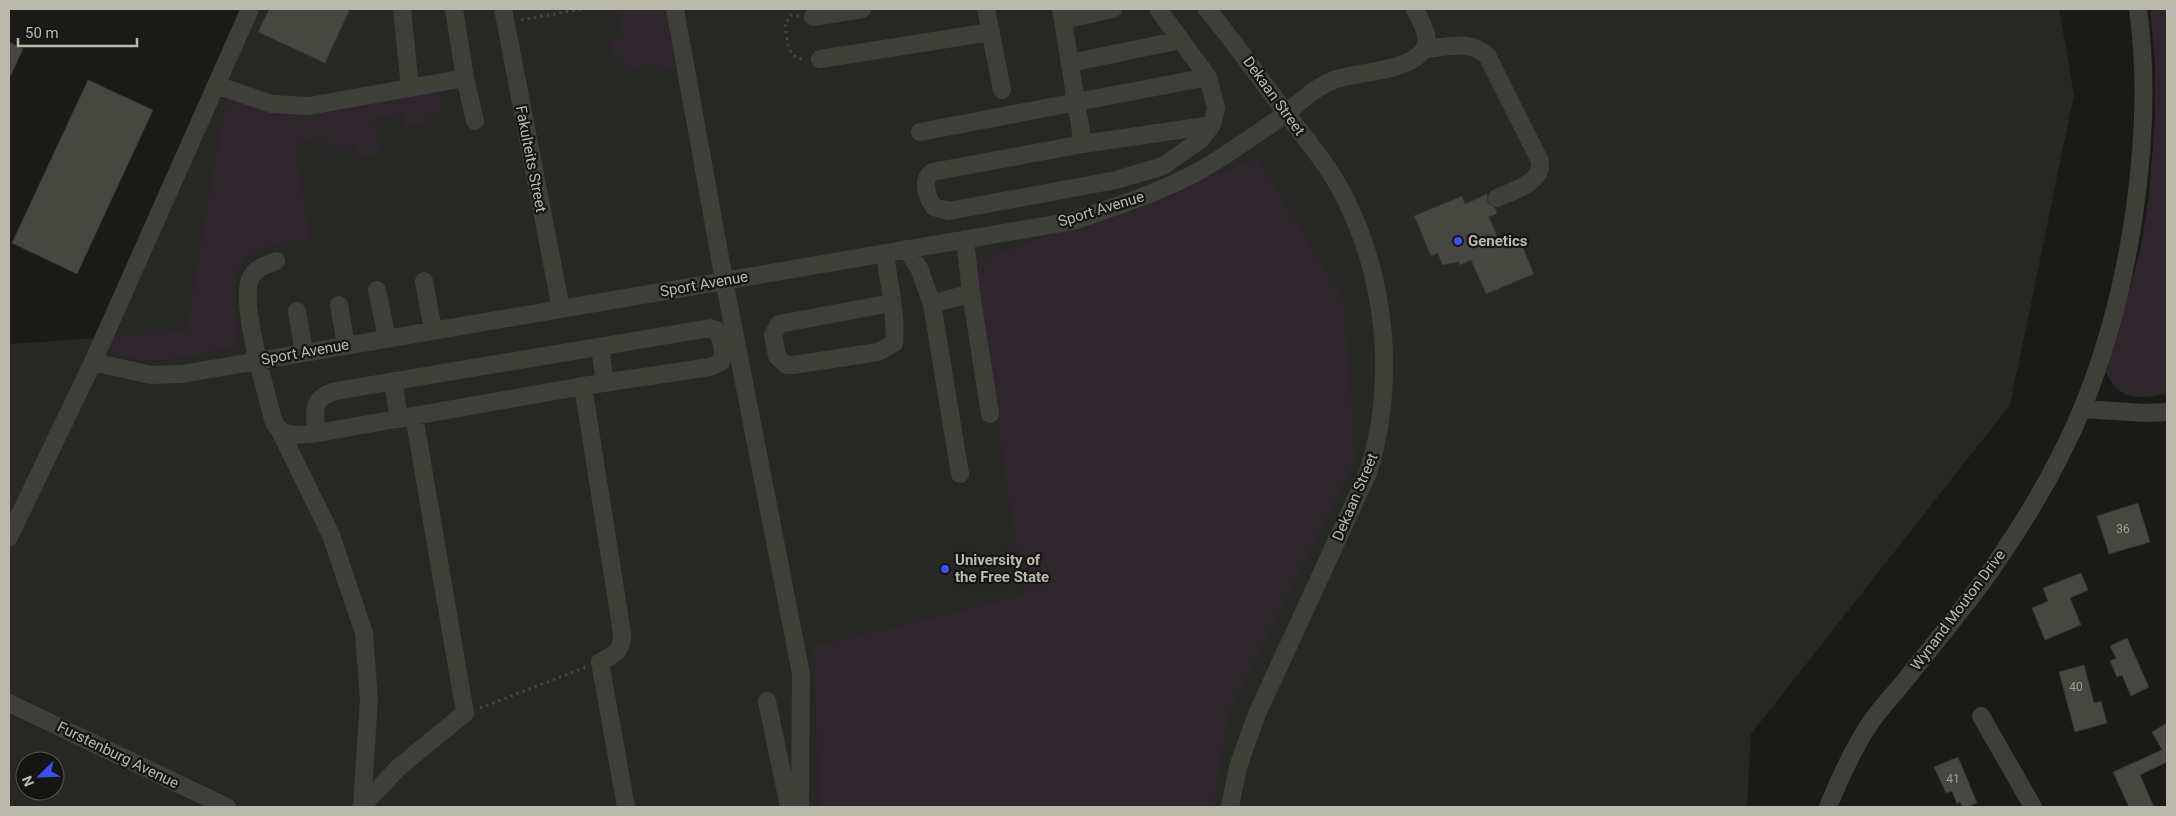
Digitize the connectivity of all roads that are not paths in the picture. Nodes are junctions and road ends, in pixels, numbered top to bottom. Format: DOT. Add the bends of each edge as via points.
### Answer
graph roads {
  1 [pos="250,9"];
  2 [pos="402,9"];
  3 [pos="454,9"];
  4 [pos="675,9"];
  5 [pos="862,9"];
  6 [pos="986,9"];
  7 [pos="1113,9"];
  8 [pos="1158,9"];
  9 [pos="1207,9"];
  10 [pos="1415,9"];
  11 [pos="2138,9"];
  12 [pos="1062,14"];
  13 [pos="504,16"];
  14 [pos="813,17"];
  15 [pos="990,32"];
  16 [pos="1181,40"];
  17 [pos="1425,49"];
  18 [pos="820,59"];
  19 [pos="1070,63"];
  20 [pos="1208,77"];
  21 [pos="465,78"];
  22 [pos="216,85"];
  23 [pos="410,88"];
  24 [pos="1002,90"];
  25 [pos="1076,103"];
  26 [pos="1286,113"];
  27 [pos="475,121"];
  28 [pos="1212,125"];
  29 [pos="920,132"];
  30 [pos="1083,144"];
  31 [pos="1497,198"];
  32 [pos="965,239"];
  33 [pos="906,249"];
  34 [pos="885,253"];
  35 [pos="276,261"];
  36 [pos="724,280"];
  37 [pos="424,281"];
  38 [pos="377,290"];
  39 [pos="971,293"];
  40 [pos="891,303"];
  41 [pos="932,304"];
  42 [pos="339,305"];
  43 [pos="561,309"];
  44 [pos="297,311"];
  45 [pos="433,330"];
  46 [pos="387,338"];
  47 [pos="346,345"];
  48 [pos="600,347"];
  49 [pos="304,352"];
  50 [pos="258,360"];
  51 [pos="93,362"];
  52 [pos="393,381"];
  53 [pos="605,383"];
  54 [pos="583,386"];
  55 [pos="2082,409"];
  56 [pos="2167,412"];
  57 [pos="990,414"];
  58 [pos="406,418"];
  59 [pos="280,431"];
  60 [pos="317,433"];
  61 [pos="960,474"];
  62 [pos="9,537"];
  63 [pos="767,701"];
  64 [pos="9,703"];
  65 [pos="1981,716"];
  66 [pos="362,806"];
  67 [pos="227,807"];
  68 [pos="626,807"];
  69 [pos="789,807"];
  70 [pos="800,807"];
  71 [pos="1230,807"];
  72 [pos="1828,807"];
  73 [pos="2033,807"];
  1 -- 22 [label="street"];
  2 -- 23 [label="street"];
  3 -- 21 [label="street"];
  4 -- 36 [label="street"];
  5 -- 14 [label="street"];
  6 -- 15 [label="street"];
  7 -- 12 [label="street"];
  8 -- 16 [label="street"];
  9 -- 26 [label="street, Dekaan Street"];
  10 -- 17 [label="street" via="1427,36"];
  11 -- 55 [label="street, Wynand Mouton Drive" via="2144,96 2134,209 2120,289 2104,348"];
  12 -- 19 [label="street"];
  13 -- 43 [label="street, Fakulteits Street"];
  15 -- 18 [label="street"];
  15 -- 24 [label="street"];
  16 -- 19 [label="street"];
  16 -- 20 [label="street"];
  17 -- 26 [label="street, Sport Avenue" via="1404,63 1320,86"];
  17 -- 31 [label="street" via="1472,45 1481,49 1488,56 1540,161 1541,169 1536,178"];
  19 -- 25 [label="street"];
  20 -- 25 [label="street"];
  20 -- 28 [label="street" via="1216,108"];
  21 -- 23 [label="street"];
  21 -- 27 [label="street"];
  22 -- 23 [label="street" via="272,104 309,106"];
  22 -- 51 [label="street"];
  25 -- 29 [label="street"];
  25 -- 30 [label="street"];
  26 -- 32 [label="street, Sport Avenue" via="1184,180 1134,200 1073,221"];
  26 -- 71 [label="street, Dekaan Street" via="1345,196 1373,270 1384,335 1383,406 1377,445 1368,473 1256,716 1238,767"];
  28 -- 30 [label="street"];
  28 -- 30 [label="street" via="1200,140 1169,162 1116,180 949,211 934,208 930,201 926,182 932,172"];
  32 -- 33 [label="street, Sport Avenue"];
  32 -- 39 [label="street"];
  33 -- 34 [label="street, Sport Avenue"];
  33 -- 41 [label="street" via="919,268"];
  34 -- 36 [label="street, Sport Avenue"];
  34 -- 40 [label="street"];
  35 -- 50 [label="street" via="258,268 250,277 246,294"];
  36 -- 43 [label="street, Sport Avenue"];
  36 -- 70 [label="street" via="800,674"];
  37 -- 45 [label="street"];
  38 -- 46 [label="street"];
  39 -- 41 [label="street"];
  39 -- 57 [label="street"];
  40 -- 40 [label="street" via="895,336 894,343 888,348 793,365 786,365 777,356 773,335 779,324"];
  41 -- 61 [label="street"];
  42 -- 47 [label="street"];
  43 -- 45 [label="street, Sport Avenue"];
  44 -- 49 [label="street"];
  45 -- 46 [label="street, Sport Avenue"];
  46 -- 47 [label="street, Sport Avenue"];
  47 -- 49 [label="street, Sport Avenue"];
  48 -- 52 [label="street"];
  48 -- 53 [label="street"];
  48 -- 53 [label="street" via="710,328 716,330 721,338 723,357 716,366"];
  49 -- 50 [label="street, Sport Avenue"];
  50 -- 51 [label="street, Sport Avenue" via="182,374 151,375"];
  50 -- 59 [label="street" via="274,424"];
  51 -- 62 [label="street"];
  52 -- 58 [label="street"];
  52 -- 60 [label="street" via="324,394 314,411"];
  53 -- 54 [label="street"];
  54 -- 58 [label="street"];
  54 -- 68 [label="street" via="622,634 623,645 619,651 600,662"];
  55 -- 56 [label="street"];
  55 -- 72 [label="street, Wynand Mouton Drive" via="2056,464 1997,561 1868,726"];
  58 -- 60 [label="street"];
  58 -- 66 [label="street" via="465,713 398,768"];
  59 -- 60 [label="street" via="289,435"];
  59 -- 66 [label="street" via="331,535 364,633 369,700"];
  63 -- 69 [label="street"];
  64 -- 67 [label="street, Furstenburg Avenue"];
  65 -- 73 [label="street"];
}
